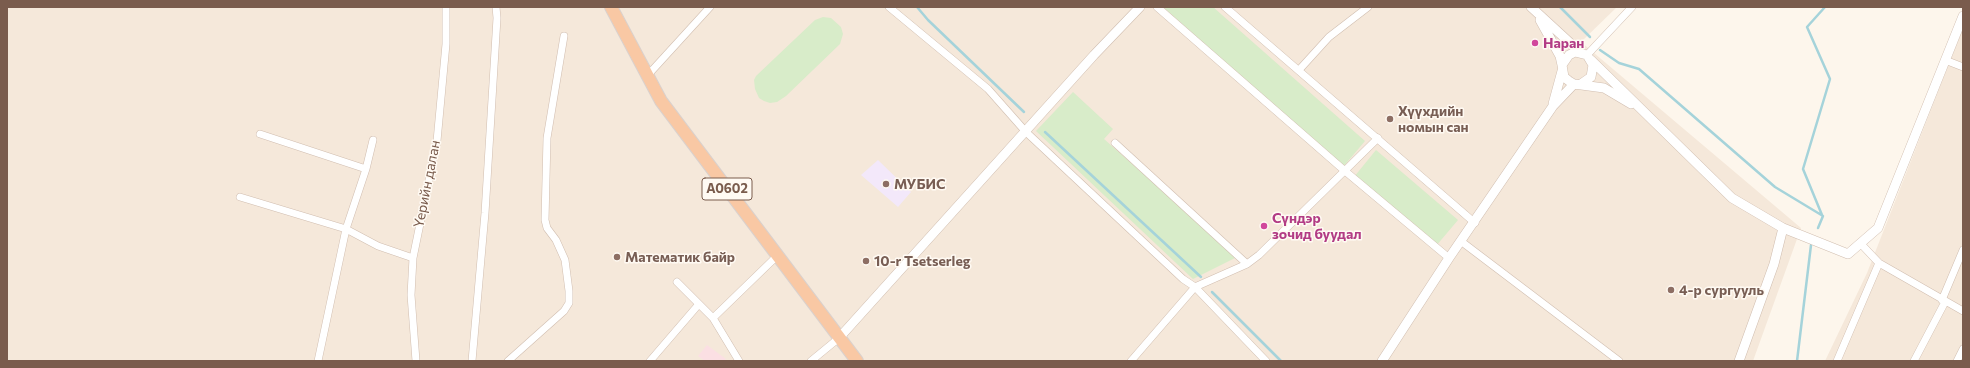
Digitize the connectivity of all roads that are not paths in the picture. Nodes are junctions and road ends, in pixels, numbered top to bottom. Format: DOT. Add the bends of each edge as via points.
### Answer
graph roads {
  1 [pos="446,7"];
  2 [pos="496,7"];
  3 [pos="611,7"];
  4 [pos="710,7"];
  5 [pos="889,7"];
  6 [pos="1140,7"];
  7 [pos="1157,7"];
  8 [pos="1225,7"];
  9 [pos="1368,7"];
  10 [pos="1632,7"];
  11 [pos="1532,8"];
  12 [pos="1963,16"];
  13 [pos="564,36"];
  14 [pos="1586,56"];
  15 [pos="1945,60"];
  16 [pos="1962,65"];
  17 [pos="1562,68"];
  18 [pos="1299,70"];
  19 [pos="647,76"];
  20 [pos="1577,84"];
  21 [pos="1553,106"];
  22 [pos="1640,109"];
  23 [pos="1026,132"];
  24 [pos="260,134"];
  25 [pos="1378,138"];
  26 [pos="374,140"];
  27 [pos="1115,143"];
  28 [pos="366,169"];
  29 [pos="1345,171"];
  30 [pos="240,197"];
  31 [pos="1474,223"];
  32 [pos="1783,228"];
  33 [pos="346,229"];
  34 [pos="1462,242"];
  35 [pos="1861,244"];
  36 [pos="1963,250"];
  37 [pos="777,256"];
  38 [pos="413,258"];
  39 [pos="1449,258"];
  40 [pos="1879,263"];
  41 [pos="1248,264"];
  42 [pos="677,282"];
  43 [pos="1195,287"];
  44 [pos="1944,301"];
  45 [pos="698,304"];
  46 [pos="1963,311"];
  47 [pos="713,318"];
  48 [pos="839,338"];
  49 [pos="1963,349"];
  50 [pos="318,361"];
  51 [pos="416,361"];
  52 [pos="472,361"];
  53 [pos="508,361"];
  54 [pos="650,361"];
  55 [pos="739,361"];
  56 [pos="811,361"];
  57 [pos="857,361"];
  58 [pos="1131,361"];
  59 [pos="1266,361"];
  60 [pos="1382,361"];
  61 [pos="1619,361"];
  62 [pos="1739,361"];
  63 [pos="1837,361"];
  64 [pos="1914,361"];
  65 [pos="1957,361"];
  1 -- 38 [label="street, Үерийн далан" via="446,44 436,141"];
  2 -- 52 [label="street" via="485,213"];
  3 -- 19 [label="highway, A0602"];
  4 -- 19 [label="street"];
  5 -- 23 [label="street" via="988,89"];
  6 -- 23 [label="street"];
  7 -- 29 [label="street"];
  8 -- 18 [label="street"];
  9 -- 18 [label="street" via="1329,37"];
  10 -- 14 [label="street"];
  11 -- 14 [label="street"];
  11 -- 17 [label="street" via="1555,45"];
  12 -- 15 [label="street"];
  13 -- 53 [label="street" via="547,138 545,220 565,260 569,303 564,311"];
  14 -- 17 [label="street" via="1569,55"];
  14 -- 20 [label="street" via="1593,72 1586,82"];
  14 -- 22 [label="street"];
  15 -- 16 [label="street"];
  15 -- 35 [label="street" via="1878,228"];
  17 -- 20 [label="street" via="1564,77"];
  17 -- 21 [label="street"];
  18 -- 25 [label="street"];
  19 -- 37 [label="highway, A0602" via="661,101"];
  20 -- 21 [label="street"];
  20 -- 22 [label="street" via="1604,88"];
  21 -- 31 [label="street"];
  22 -- 32 [label="street" via="1732,198"];
  23 -- 43 [label="street" via="1183,279"];
  23 -- 48 [label="street"];
  24 -- 28 [label="street"];
  25 -- 29 [label="street"];
  25 -- 31 [label="street"];
  26 -- 28 [label="street"];
  27 -- 41 [label="street"];
  28 -- 33 [label="street"];
  29 -- 39 [label="street"];
  29 -- 41 [label="street"];
  30 -- 33 [label="street"];
  31 -- 34 [label="street"];
  32 -- 35 [label="street" via="1848,254"];
  32 -- 62 [label="street" via="1774,264"];
  33 -- 38 [label="street" via="378,246"];
  33 -- 50 [label="street"];
  34 -- 39 [label="street"];
  34 -- 61 [label="street"];
  35 -- 40 [label="street"];
  36 -- 44 [label="street"];
  37 -- 47 [label="street"];
  37 -- 48 [label="highway, A0602"];
  38 -- 51 [label="street, Үерийн далан" via="411,295"];
  39 -- 60 [label="street"];
  40 -- 44 [label="street"];
  40 -- 63 [label="street"];
  41 -- 43 [label="street"];
  42 -- 45 [label="street"];
  43 -- 58 [label="street"];
  43 -- 59 [label="street"];
  44 -- 46 [label="street"];
  44 -- 64 [label="street"];
  45 -- 47 [label="street"];
  45 -- 54 [label="street"];
  47 -- 55 [label="street"];
  48 -- 56 [label="street"];
  48 -- 57 [label="highway, A0602"];
  49 -- 65 [label="street"];
}
